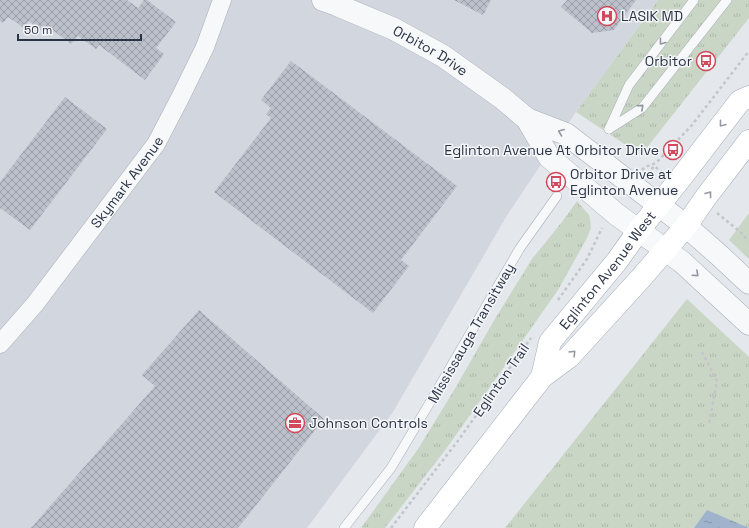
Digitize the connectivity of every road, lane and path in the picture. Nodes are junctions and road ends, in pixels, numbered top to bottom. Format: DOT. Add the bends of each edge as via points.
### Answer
graph roads {
  1 [pos="222,0"];
  2 [pos="323,0"];
  3 [pos="694,0"];
  4 [pos="727,0"];
  5 [pos="749,51"];
  6 [pos="749,97"];
  7 [pos="527,119"];
  8 [pos="749,141"];
  9 [pos="645,167"];
  10 [pos="557,196"];
  11 [pos="718,213"];
  12 [pos="672,215"];
  13 [pos="603,226"];
  14 [pos="652,240"];
  15 [pos="749,241"];
  16 [pos="749,283"];
  17 [pos="555,304"];
  18 [pos="749,324"];
  19 [pos="532,335"];
  20 [pos="0,344"];
  21 [pos="702,352"];
  22 [pos="542,377"];
  23 [pos="709,424"];
  24 [pos="344,528"];
  25 [pos="392,528"];
  26 [pos="426,528"];
  1 -- 20 [label="street, Skymark Avenue" via="205,47 156,144 35,304"];
  2 -- 7 [label="street, Orbitor Drive" via="394,29 443,56"];
  3 -- 4 [label="lane, one-way" via="628,85 609,129 642,108"];
  5 -- 9 [label="path" via="692,125 656,163"];
  6 -- 12 [label="main road, Eglinton Avenue West, one-way" via="740,102"];
  12 -- 7 [label="street, Orbitor Drive, one-way" via="566,134"];
  7 -- 14 [label="street, Orbitor Drive" via="550,157 616,214"];
  12 -- 8 [label="main road, Eglinton Avenue West, one-way" via="706,197"];
  10 -- 24 [label="lane, Mississauga Transitway" via="520,248 391,468"];
  11 -- 15 [label="path"];
  12 -- 14 [label="main road, Eglinton Avenue West"];
  12 -- 14 [label="main road, Eglinton Avenue West"];
  12 -- 16 [label="street, Orbitor Drive"];
  13 -- 17 [label="path" via="587,259"];
  14 -- 18 [label="street, Orbitor Drive, one-way" via="682,262"];
  22 -- 14 [label="main road, Eglinton Avenue West, one-way" via="569,357 641,278"];
  14 -- 22 [label="main road, Eglinton Avenue West" via="617,261 550,342"];
  19 -- 25 [label="path, Eglinton Trail" via="460,438"];
  21 -- 23 [label="path" via="717,381"];
  22 -- 26 [label="main road, Eglinton Avenue West"];
}
